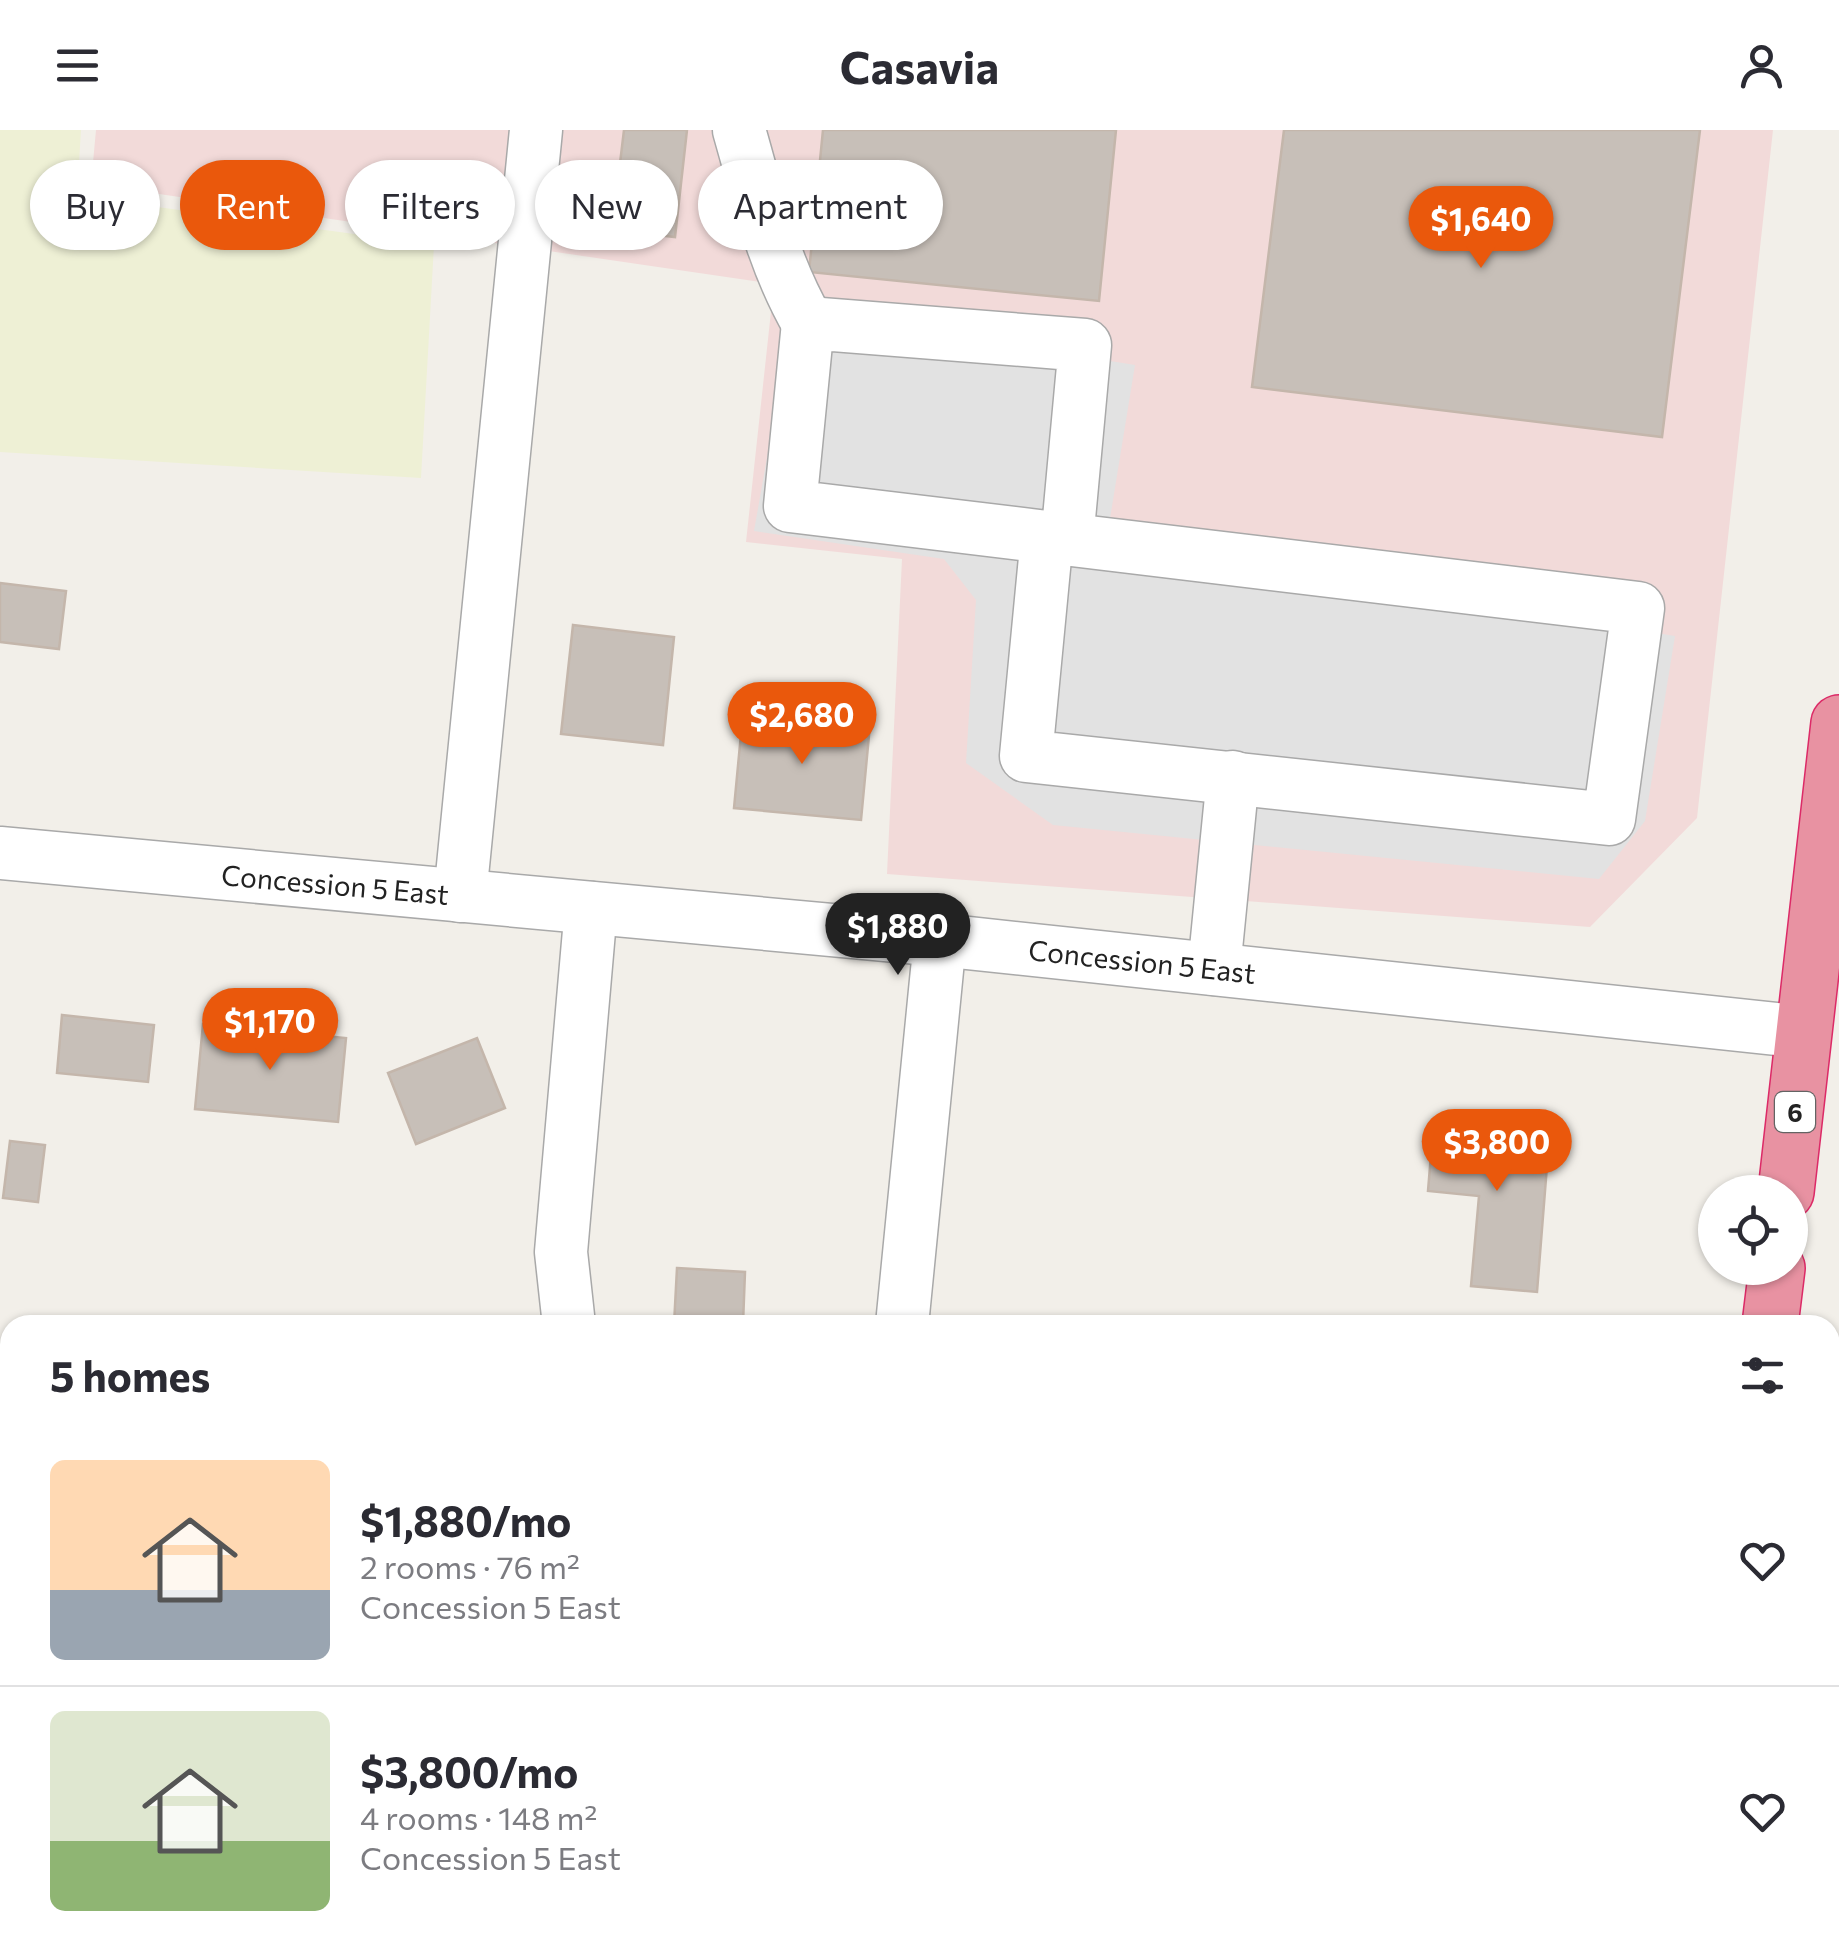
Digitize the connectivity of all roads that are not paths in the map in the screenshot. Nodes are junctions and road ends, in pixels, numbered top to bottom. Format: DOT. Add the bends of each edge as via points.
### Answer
graph roads {
  1 [pos="536,130"];
  2 [pos="740,130"];
  3 [pos="808,323"];
  4 [pos="1057,538"];
  5 [pos="1839,723"];
  6 [pos="1234,777"];
  7 [pos="0,853"];
  8 [pos="460,896"];
  9 [pos="591,908"];
  10 [pos="940,940"];
  11 [pos="1214,969"];
  12 [pos="1804,1032"];
  13 [pos="1788,1175"];
  14 [pos="1775,1285"];
  15 [pos="568,1315"];
  16 [pos="903,1315"];
  17 [pos="1771,1315"];
  1 -- 8 [label="street"];
  2 -- 3 [label="street" via="779,264"];
  3 -- 4 [label="street" via="790,506"];
  3 -- 4 [label="street" via="1085,345"];
  4 -- 6 [label="street" via="1026,756"];
  4 -- 6 [label="street" via="1638,608 1609,819"];
  5 -- 12 [label="highway, 6"];
  6 -- 11 [label="street"];
  7 -- 8 [label="street, Concession 5 East"];
  8 -- 9 [label="street, Concession 5 East"];
  9 -- 10 [label="street, Concession 5 East"];
  9 -- 15 [label="street" via="560,1252"];
  10 -- 11 [label="street, Concession 5 East"];
  10 -- 16 [label="street"];
  11 -- 12 [label="street, Concession 5 East"];
  12 -- 13 [label="highway, 6"];
  14 -- 17 [label="highway"];
}
